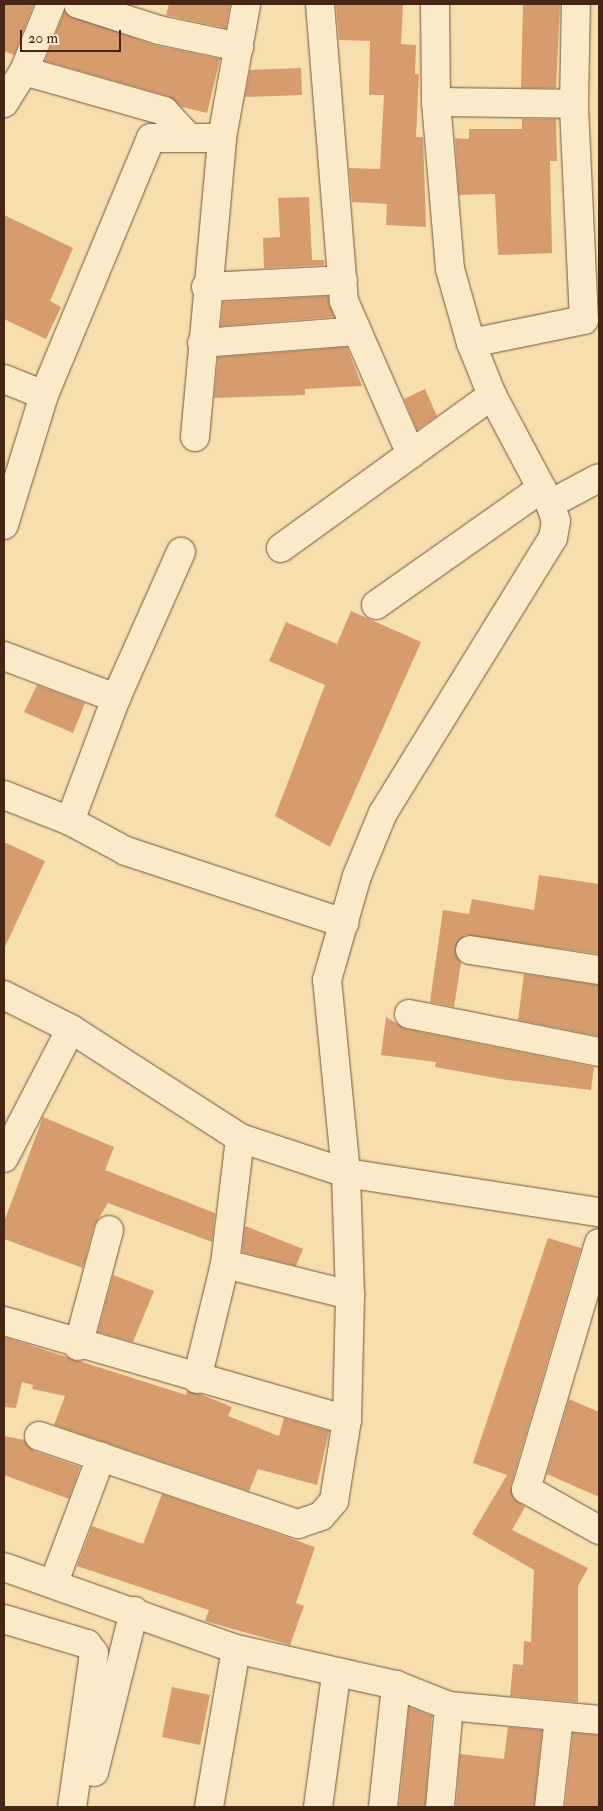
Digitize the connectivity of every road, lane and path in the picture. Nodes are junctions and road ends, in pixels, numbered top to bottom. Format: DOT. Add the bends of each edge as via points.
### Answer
graph roads {
  1 [pos="51,4"];
  2 [pos="78,4"];
  3 [pos="246,4"];
  4 [pos="320,4"];
  5 [pos="435,4"];
  6 [pos="576,4"];
  7 [pos="239,47"];
  8 [pos="24,70"];
  9 [pos="436,102"];
  10 [pos="4,103"];
  11 [pos="574,104"];
  12 [pos="189,138"];
  13 [pos="222,138"];
  14 [pos="343,280"];
  15 [pos="206,286"];
  16 [pos="357,331"];
  17 [pos="202,343"];
  18 [pos="471,343"];
  19 [pos="4,379"];
  20 [pos="44,395"];
  21 [pos="492,395"];
  22 [pos="195,437"];
  23 [pos="412,454"];
  24 [pos="599,478"];
  25 [pos="546,496"];
  26 [pos="4,524"];
  27 [pos="281,548"];
  28 [pos="181,552"];
  29 [pos="376,605"];
  30 [pos="4,656"];
  31 [pos="116,698"];
  32 [pos="4,795"];
  33 [pos="70,821"];
  34 [pos="344,923"];
  35 [pos="470,950"];
  36 [pos="599,970"];
  37 [pos="4,995"];
  38 [pos="409,1014"];
  39 [pos="71,1029"];
  40 [pos="599,1052"];
  41 [pos="240,1138"];
  42 [pos="4,1158"];
  43 [pos="346,1174"];
  44 [pos="599,1212"];
  45 [pos="109,1230"];
  46 [pos="599,1243"];
  47 [pos="225,1264"];
  48 [pos="350,1295"];
  49 [pos="590,1311"];
  50 [pos="4,1321"];
  51 [pos="78,1346"];
  52 [pos="197,1379"];
  53 [pos="347,1420"];
  54 [pos="39,1436"];
  55 [pos="101,1457"];
  56 [pos="599,1530"];
  57 [pos="4,1567"];
  58 [pos="54,1582"];
  59 [pos="134,1611"];
  60 [pos="4,1619"];
  61 [pos="236,1649"];
  62 [pos="336,1675"];
  63 [pos="396,1685"];
  64 [pos="449,1706"];
  65 [pos="559,1718"];
  66 [pos="599,1720"];
  67 [pos="91,1783"];
  68 [pos="72,1807"];
  69 [pos="209,1807"];
  70 [pos="318,1807"];
  71 [pos="383,1807"];
  72 [pos="440,1807"];
  73 [pos="550,1807"];
  1 -- 8 [label="street"];
  2 -- 7 [label="street" via="159,30"];
  3 -- 7 [label="street"];
  4 -- 14 [label="street"];
  5 -- 9 [label="street"];
  6 -- 11 [label="street"];
  7 -- 13 [label="street"];
  8 -- 10 [label="street"];
  8 -- 12 [label="street" via="164,112"];
  9 -- 11 [label="street"];
  9 -- 18 [label="street" via="450,269"];
  11 -- 18 [label="street" via="584,320"];
  12 -- 13 [label="street"];
  12 -- 20 [label="street" via="151,138"];
  13 -- 15 [label="street"];
  14 -- 15 [label="street"];
  14 -- 16 [label="street" via="344,301"];
  15 -- 17 [label="street"];
  16 -- 17 [label="street"];
  16 -- 23 [label="street"];
  17 -- 22 [label="street"];
  18 -- 21 [label="street"];
  19 -- 20 [label="street"];
  20 -- 26 [label="street"];
  21 -- 23 [label="street"];
  21 -- 25 [label="street"];
  23 -- 27 [label="street"];
  24 -- 25 [label="street"];
  25 -- 29 [label="street"];
  25 -- 34 [label="street" via="556,521 553,538 383,813"];
  28 -- 31 [label="street"];
  30 -- 31 [label="street"];
  31 -- 33 [label="street"];
  32 -- 33 [label="street"];
  33 -- 34 [label="street" via="126,851"];
  34 -- 43 [label="street" via="327,980"];
  35 -- 36 [label="street"];
  37 -- 39 [label="street"];
  38 -- 40 [label="street"];
  39 -- 41 [label="street"];
  39 -- 42 [label="street"];
  41 -- 43 [label="street"];
  41 -- 47 [label="street"];
  43 -- 44 [label="street"];
  43 -- 48 [label="street"];
  45 -- 51 [label="street"];
  46 -- 49 [label="street"];
  47 -- 48 [label="street"];
  47 -- 52 [label="street"];
  48 -- 53 [label="street"];
  49 -- 56 [label="street" via="526,1489"];
  50 -- 51 [label="street"];
  51 -- 52 [label="street"];
  52 -- 53 [label="street"];
  53 -- 55 [label="street" via="334,1500 321,1516 298,1524"];
  54 -- 55 [label="street"];
  55 -- 58 [label="street"];
  57 -- 58 [label="street"];
  58 -- 59 [label="street"];
  59 -- 61 [label="street"];
  59 -- 67 [label="street"];
  60 -- 68 [label="street" via="87,1644 94,1652"];
  61 -- 62 [label="street"];
  61 -- 69 [label="street"];
  62 -- 63 [label="street"];
  62 -- 70 [label="street"];
  63 -- 64 [label="street"];
  63 -- 71 [label="street"];
  64 -- 65 [label="street"];
  64 -- 72 [label="street"];
  65 -- 66 [label="street"];
  65 -- 73 [label="street"];
}
